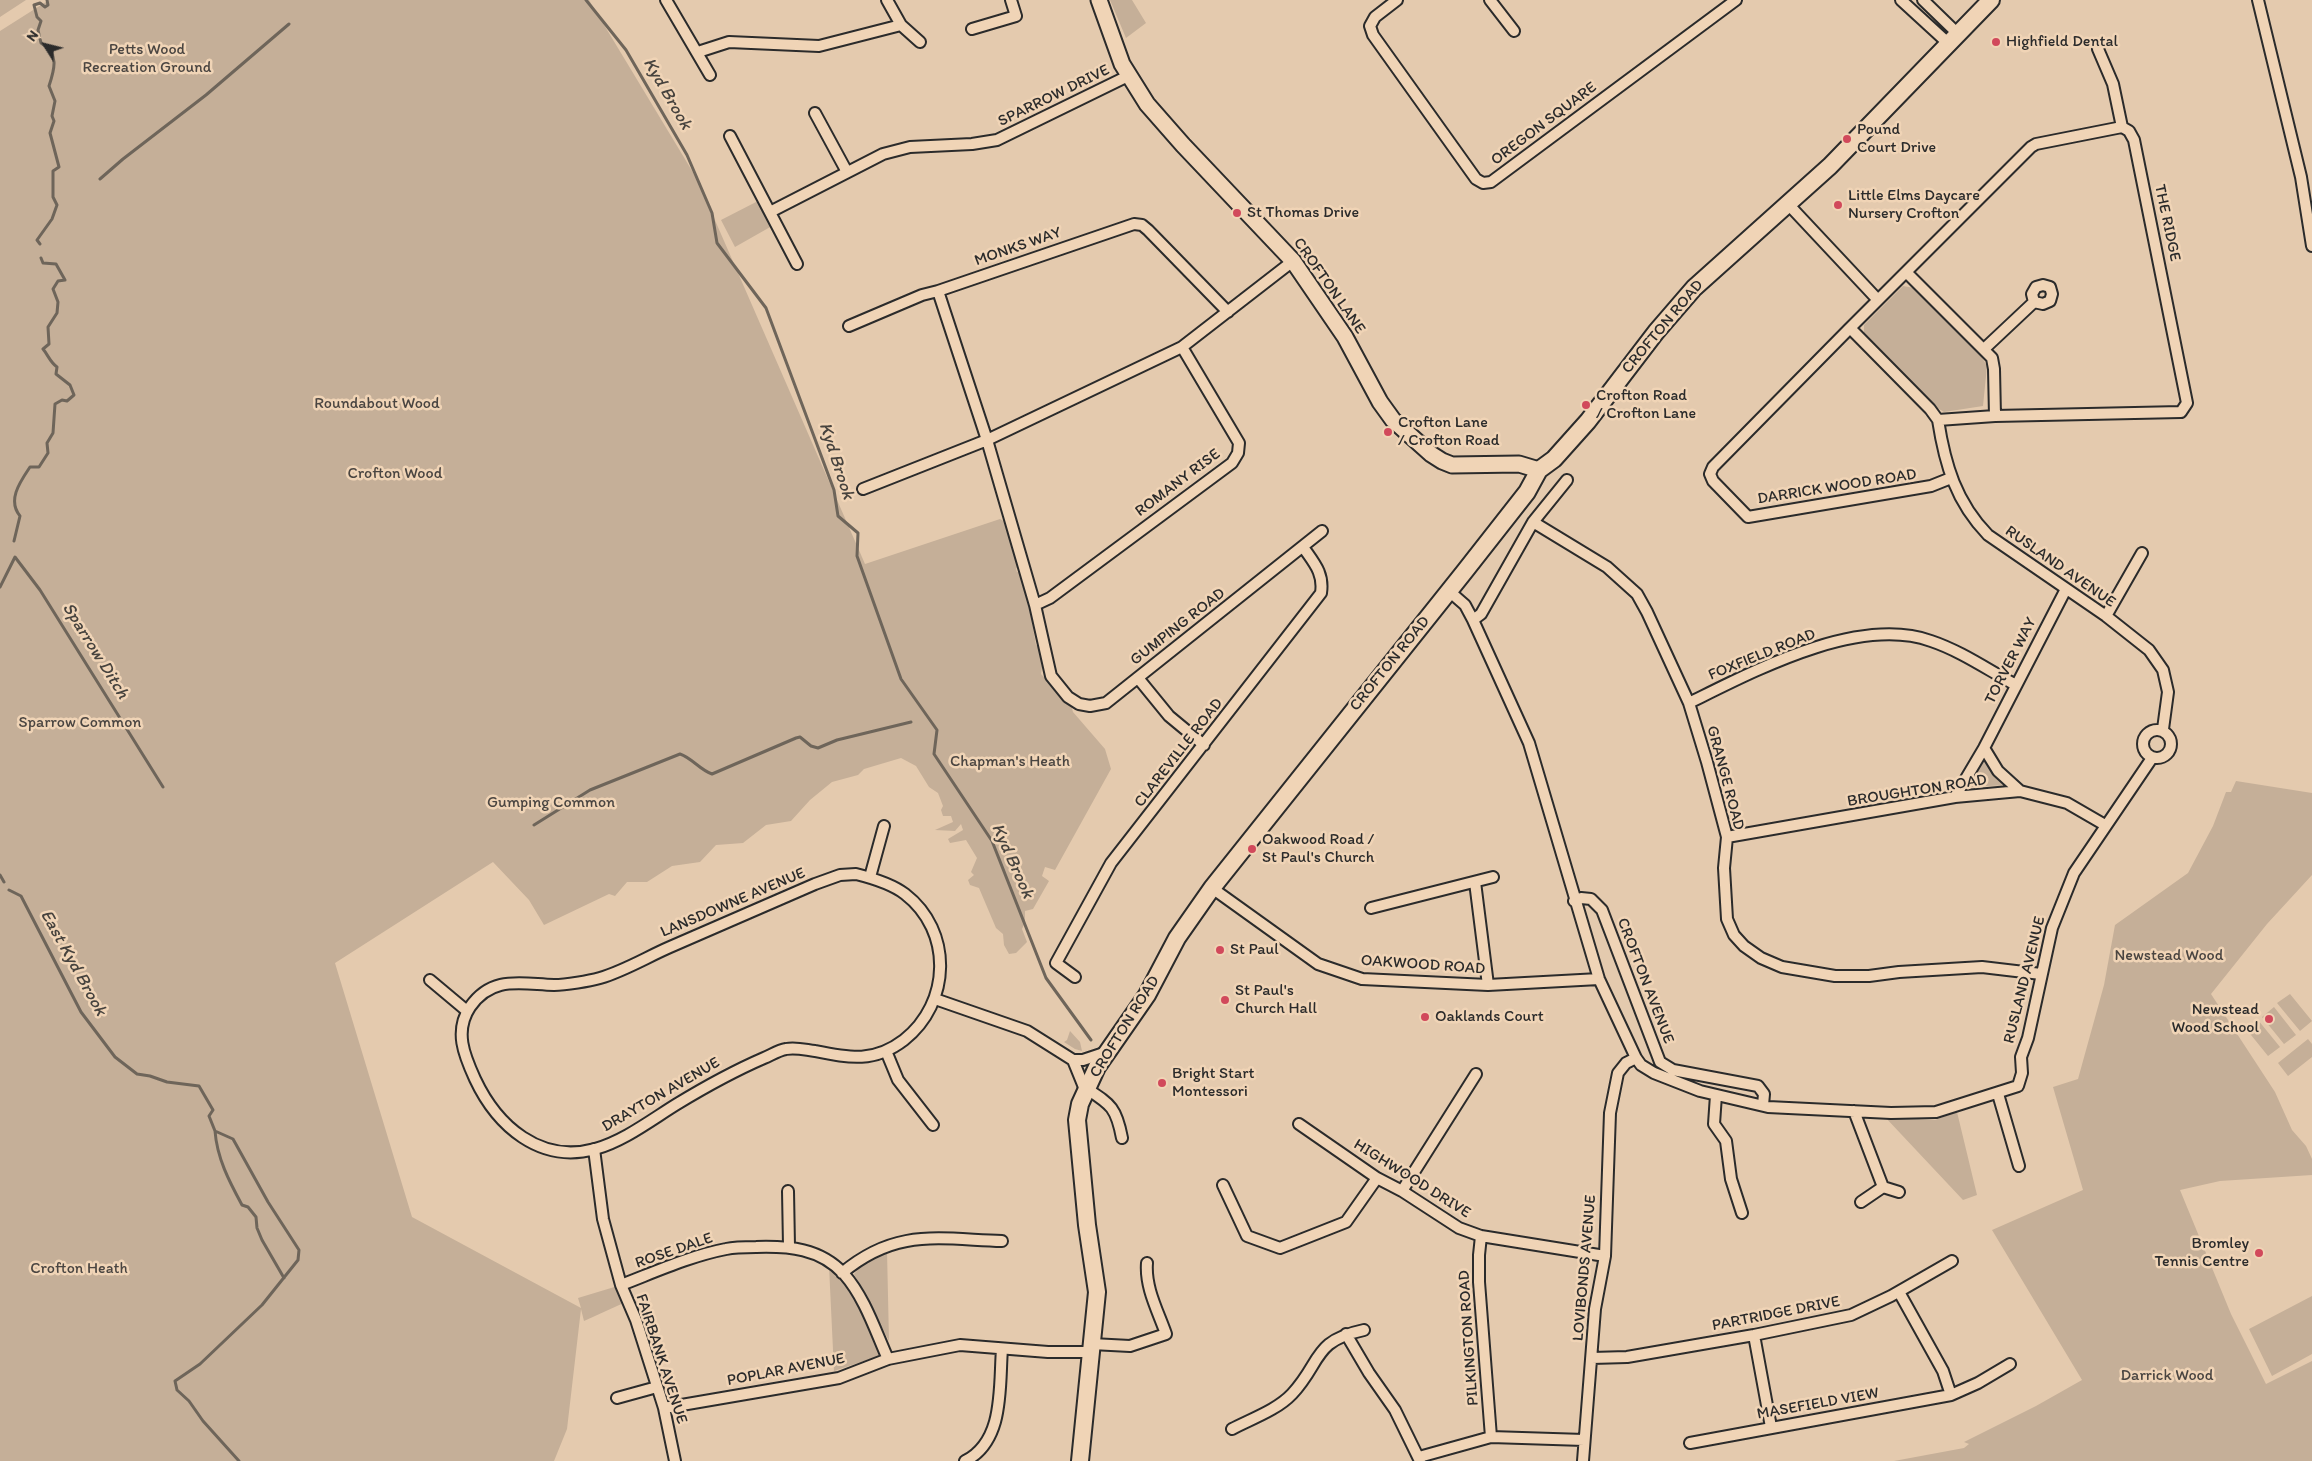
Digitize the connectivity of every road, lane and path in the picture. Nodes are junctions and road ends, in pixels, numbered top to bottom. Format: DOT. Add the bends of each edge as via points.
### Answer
graph roads {
  1 [pos="666,0"];
  2 [pos="887,0"];
  3 [pos="1011,0"];
  4 [pos="1099,0"];
  5 [pos="1397,0"];
  6 [pos="1490,0"];
  7 [pos="1736,0"];
  8 [pos="1901,0"];
  9 [pos="1923,0"];
  10 [pos="1991,0"];
  11 [pos="2258,0"];
  12 [pos="901,25"];
  13 [pos="972,29"];
  14 [pos="1514,31"];
  15 [pos="1954,39"];
  16 [pos="920,42"];
  17 [pos="2098,49"];
  18 [pos="698,52"];
  19 [pos="710,75"];
  20 [pos="1128,76"];
  21 [pos="815,113"];
  22 [pos="2122,127"];
  23 [pos="730,136"];
  24 [pos="848,172"];
  25 [pos="1788,204"];
  26 [pos="770,212"];
  27 [pos="2310,221"];
  28 [pos="2312,246"];
  29 [pos="1293,261"];
  30 [pos="798,264"];
  31 [pos="1906,272"];
  32 [pos="938,291"];
  33 [pos="1878,300"];
  34 [pos="2034,302"];
  35 [pos="1228,312"];
  36 [pos="849,326"];
  37 [pos="1850,328"];
  38 [pos="1182,347"];
  39 [pos="1984,349"];
  40 [pos="1995,416"];
  41 [pos="1938,420"];
  42 [pos="987,440"];
  43 [pos="1539,470"];
  44 [pos="1951,478"];
  45 [pos="1567,480"];
  46 [pos="863,490"];
  47 [pos="1532,522"];
  48 [pos="1322,531"];
  49 [pos="1303,547"];
  50 [pos="2142,553"];
  51 [pos="2066,588"];
  52 [pos="1449,591"];
  53 [pos="1035,605"];
  54 [pos="2106,616"];
  55 [pos="1473,620"];
  56 [pos="1138,678"];
  57 [pos="2016,685"];
  58 [pos="1689,703"];
  59 [pos="2163,729"];
  60 [pos="1204,745"];
  61 [pos="1984,748"];
  62 [pos="2152,758"];
  63 [pos="2020,791"];
  64 [pos="1955,798"];
  65 [pos="2105,825"];
  66 [pos="884,826"];
  67 [pos="1727,838"];
  68 [pos="870,878"];
  69 [pos="1493,878"];
  70 [pos="1474,882"];
  71 [pos="1212,888"];
  72 [pos="1574,901"];
  73 [pos="1371,908"];
  74 [pos="2041,974"];
  75 [pos="1075,977"];
  76 [pos="1599,979"];
  77 [pos="430,980"];
  78 [pos="1488,985"];
  79 [pos="935,999"];
  80 [pos="468,1011"];
  81 [pos="886,1051"];
  82 [pos="1108,1052"];
  83 [pos="1636,1058"];
  84 [pos="1073,1060"];
  85 [pos="1476,1074"];
  86 [pos="1087,1089"];
  87 [pos="1998,1094"];
  88 [pos="1716,1095"];
  89 [pos="1763,1105"];
  90 [pos="1854,1111"];
  91 [pos="1299,1124"];
  92 [pos="932,1125"];
  93 [pos="1122,1138"];
  94 [pos="594,1149"];
  95 [pos="2019,1166"];
  96 [pos="1377,1178"];
  97 [pos="1223,1185"];
  98 [pos="1883,1187"];
  99 [pos="788,1191"];
  100 [pos="1402,1191"];
  101 [pos="1899,1192"];
  102 [pos="1860,1202"];
  103 [pos="1742,1213"];
  104 [pos="1481,1236"];
  105 [pos="1002,1241"];
  106 [pos="789,1246"];
  107 [pos="1605,1256"];
  108 [pos="1952,1261"];
  109 [pos="1147,1264"];
  110 [pos="842,1273"];
  111 [pos="621,1285"];
  112 [pos="1899,1292"];
  113 [pos="1364,1330"];
  114 [pos="1346,1334"];
  115 [pos="1754,1335"];
  116 [pos="1002,1348"];
  117 [pos="1092,1348"];
  118 [pos="888,1358"];
  119 [pos="1592,1358"];
  120 [pos="2010,1364"];
  121 [pos="657,1387"];
  122 [pos="1951,1395"];
  123 [pos="617,1398"];
  124 [pos="664,1408"];
  125 [pos="1771,1427"];
  126 [pos="1232,1429"];
  127 [pos="1491,1438"];
  128 [pos="1584,1440"];
  129 [pos="1690,1443"];
  130 [pos="1420,1459"];
  131 [pos="675,1461"];
  132 [pos="965,1461"];
  133 [pos="1080,1461"];
  134 [pos="1583,1461"];
  1 -- 18 [label="street"];
  2 -- 12 [label="street"];
  3 -- 13 [label="street" via="1016,16"];
  4 -- 20 [label="street, CROFTON LANE"];
  5 -- 7 [label="street, OREGON SQUARE" via="1375,17 1370,26 1373,35 1476,178 1483,183 1492,182"];
  6 -- 14 [label="street"];
  8 -- 15 [label="street"];
  9 -- 15 [label="street"];
  10 -- 15 [label="main road, CROFTON ROAD"];
  11 -- 27 [label="street"];
  12 -- 16 [label="street"];
  12 -- 18 [label="street" via="819,46 729,42"];
  15 -- 25 [label="main road, CROFTON ROAD" via="1830,166"];
  17 -- 22 [label="street" via="2113,84"];
  18 -- 19 [label="street"];
  20 -- 24 [label="street, SPARROW DRIVE" via="997,140 896,150"];
  20 -- 29 [label="street, CROFTON LANE" via="1162,122"];
  21 -- 24 [label="street"];
  22 -- 31 [label="street" via="2030,147"];
  22 -- 40 [label="street, THE RIDGE" via="2129,130 2134,140 2187,403 2181,412"];
  23 -- 26 [label="street"];
  24 -- 26 [label="street, SPARROW DRIVE"];
  25 -- 33 [label="street"];
  25 -- 43 [label="main road, CROFTON ROAD" via="1694,288 1583,427 1554,459"];
  26 -- 30 [label="street"];
  27 -- 28 [label="street"];
  29 -- 35 [label="street"];
  29 -- 43 [label="street, CROFTON LANE" via="1345,337 1392,420 1431,454 1452,465 1519,464"];
  31 -- 33 [label="street"];
  31 -- 39 [label="street"];
  32 -- 35 [label="street, MONKS WAY" via="1134,224 1148,230"];
  32 -- 36 [label="street, MONKS WAY"];
  32 -- 42 [label="street"];
  33 -- 37 [label="street"];
  34 -- 39 [label="street"];
  35 -- 38 [label="street"];
  37 -- 41 [label="street"];
  37 -- 44 [label="street, DARRICK WOOD ROAD" via="1713,467 1710,474 1713,481 1748,517 1931,486"];
  38 -- 42 [label="street"];
  38 -- 53 [label="street, ROMANY RISE" via="1239,443 1238,453 1232,463 1050,598"];
  39 -- 40 [label="street" via="1992,358 1994,369"];
  40 -- 41 [label="street"];
  41 -- 44 [label="street, RUSLAND AVENUE"];
  42 -- 46 [label="street"];
  42 -- 53 [label="street"];
  43 -- 52 [label="main road, CROFTON ROAD" via="1527,492"];
  44 -- 51 [label="street, RUSLAND AVENUE" via="1974,521 1988,536"];
  45 -- 47 [label="street"];
  47 -- 55 [label="street" via="1480,614"];
  47 -- 58 [label="street, GRANGE ROAD" via="1608,567 1636,594"];
  48 -- 49 [label="street, GUMPING ROAD"];
  49 -- 56 [label="street, GUMPING ROAD"];
  49 -- 60 [label="street, CLAREVILLE ROAD" via="1320,569 1321,593"];
  50 -- 54 [label="street"];
  51 -- 54 [label="street, RUSLAND AVENUE"];
  51 -- 57 [label="street, TORVER WAY"];
  52 -- 55 [label="street" via="1465,605"];
  52 -- 71 [label="main road, CROFTON ROAD"];
  53 -- 56 [label="street, GUMPING ROAD" via="1051,676 1068,697 1090,706 1106,703"];
  54 -- 59 [label="street, RUSLAND AVENUE" via="2149,650 2162,670 2168,692"];
  55 -- 72 [label="street" via="1529,743"];
  56 -- 60 [label="street" via="1169,716"];
  57 -- 58 [label="street, FOXFIELD ROAD" via="1936,643 1893,634 1848,639 1801,652"];
  57 -- 61 [label="street, TORVER WAY"];
  58 -- 67 [label="street, GRANGE ROAD"];
  59 -- 62 [label="street, RUSLAND AVENUE" via="2171,743 2169,751 2161,757"];
  59 -- 62 [label="street" via="2146,734 2143,743"];
  60 -- 75 [label="street, CLAREVILLE ROAD" via="1110,863 1056,963"];
  61 -- 63 [label="street" via="1998,771"];
  61 -- 64 [label="street, TORVER WAY"];
  62 -- 65 [label="street, RUSLAND AVENUE"];
  63 -- 64 [label="street, BROUGHTON ROAD"];
  63 -- 65 [label="street, BROUGHTON ROAD" via="2067,803"];
  64 -- 67 [label="street, BROUGHTON ROAD"];
  65 -- 74 [label="street, RUSLAND AVENUE" via="2074,873 2052,928"];
  66 -- 68 [label="street"];
  67 -- 74 [label="street, GRANGE ROAD" via="1724,868 1727,919 1734,935 1761,958 1782,967 1835,976 1982,967"];
  68 -- 79 [label="street, LANSDOWNE AVENUE" via="904,893 921,910 933,929 942,965"];
  68 -- 80 [label="street, LANSDOWNE AVENUE" via="856,874 840,875 815,884 600,978 558,985 502,983 478,997"];
  69 -- 70 [label="street"];
  70 -- 73 [label="street"];
  70 -- 78 [label="street"];
  71 -- 78 [label="street, OAKWOOD ROAD" via="1318,964 1362,979"];
  71 -- 82 [label="main road, CROFTON ROAD" via="1177,938 1148,995"];
  72 -- 76 [label="street"];
  72 -- 89 [label="street, CROFTON AVENUE" via="1591,899 1602,910 1660,1062 1673,1070 1758,1086 1764,1094"];
  74 -- 87 [label="street, RUSLAND AVENUE" via="2021,1058 2022,1073 2018,1086"];
  76 -- 78 [label="street, OAKWOOD ROAD"];
  76 -- 83 [label="street"];
  77 -- 80 [label="street"];
  79 -- 81 [label="street, DRAYTON AVENUE" via="920,1025"];
  79 -- 84 [label="street" via="1026,1031"];
  80 -- 94 [label="street, DRAYTON AVENUE" via="460,1038 481,1092 498,1114 521,1138 540,1147 561,1152"];
  81 -- 92 [label="street" via="898,1080"];
  81 -- 94 [label="street, DRAYTON AVENUE" via="854,1059 786,1049 736,1070 620,1138"];
  82 -- 84 [label="street"];
  82 -- 86 [label="main road, CROFTON ROAD" via="1097,1066"];
  83 -- 88 [label="street" via="1641,1066 1654,1073"];
  83 -- 107 [label="street, LOVIBONDS AVENUE" via="1626,1063 1614,1083"];
  84 -- 86 [label="street" via="1081,1084"];
  85 -- 100 [label="street"];
  86 -- 93 [label="street" via="1098,1094 1118,1116"];
  86 -- 117 [label="main road, CROFTON ROAD" via="1077,1120 1097,1292"];
  87 -- 90 [label="street" via="1936,1112"];
  87 -- 95 [label="street"];
  88 -- 89 [label="street"];
  88 -- 103 [label="street" via="1714,1124 1726,1141 1731,1179"];
  89 -- 90 [label="street"];
  90 -- 98 [label="street"];
  91 -- 96 [label="street, HIGHWOOD DRIVE"];
  94 -- 111 [label="street, FAIRBANK AVENUE" via="603,1219"];
  96 -- 97 [label="street" via="1346,1222 1280,1248 1247,1236"];
  96 -- 100 [label="street, HIGHWOOD DRIVE"];
  98 -- 101 [label="street"];
  98 -- 102 [label="street"];
  99 -- 106 [label="street"];
  100 -- 104 [label="street, HIGHWOOD DRIVE" via="1460,1228"];
  104 -- 107 [label="street, HIGHWOOD DRIVE"];
  104 -- 127 [label="street, PILKINGTON ROAD" via="1479,1282"];
  105 -- 110 [label="street" via="901,1241 880,1247"];
  106 -- 110 [label="street, ROSE DALE" via="828,1261"];
  106 -- 111 [label="street, ROSE DALE" via="728,1248"];
  107 -- 119 [label="street, LOVIBONDS AVENUE" via="1595,1309"];
  108 -- 112 [label="street, PARTRIDGE DRIVE"];
  109 -- 117 [label="street, POPLAR AVENUE" via="1149,1288 1166,1334 1130,1346"];
  110 -- 118 [label="street, ROSE DALE" via="855,1288"];
  111 -- 121 [label="street, FAIRBANK AVENUE"];
  112 -- 115 [label="street, PARTRIDGE DRIVE" via="1851,1314"];
  112 -- 122 [label="street" via="1943,1371"];
  113 -- 114 [label="street"];
  114 -- 126 [label="street" via="1330,1342 1291,1396 1264,1414"];
  114 -- 130 [label="street" via="1395,1410"];
  115 -- 119 [label="street, PARTRIDGE DRIVE" via="1627,1356"];
  115 -- 125 [label="street"];
  116 -- 117 [label="street, POPLAR AVENUE"];
  116 -- 118 [label="street, POPLAR AVENUE" via="960,1345"];
  116 -- 132 [label="street" via="996,1422 981,1449"];
  117 -- 133 [label="main road, CROFTON ROAD"];
  118 -- 124 [label="street, POPLAR AVENUE" via="840,1378"];
  119 -- 128 [label="street, LOVIBONDS AVENUE"];
  120 -- 122 [label="street, MASEFIELD VIEW"];
  121 -- 123 [label="street"];
  121 -- 124 [label="street, FAIRBANK AVENUE"];
  122 -- 125 [label="street, MASEFIELD VIEW"];
  124 -- 131 [label="street, FAIRBANK AVENUE"];
  125 -- 129 [label="street, MASEFIELD VIEW"];
  127 -- 128 [label="street"];
  127 -- 130 [label="street"];
  128 -- 134 [label="street, LOVIBONDS AVENUE"];
}
